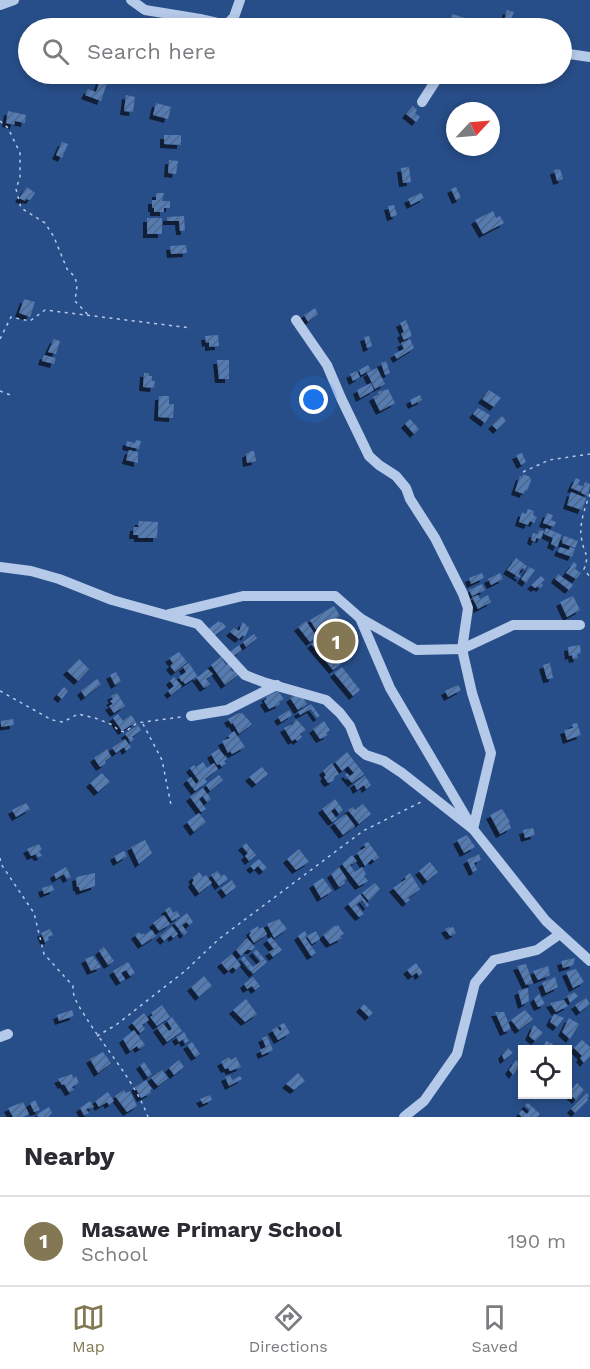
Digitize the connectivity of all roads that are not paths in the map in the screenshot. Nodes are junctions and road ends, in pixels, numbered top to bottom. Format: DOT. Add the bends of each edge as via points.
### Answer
graph roads {
  1 [pos="14,0"];
  2 [pos="131,0"];
  3 [pos="240,0"];
  4 [pos="0,5"];
  5 [pos="195,18"];
  6 [pos="233,18"];
  7 [pos="572,55"];
  8 [pos="590,57"];
  9 [pos="434,84"];
  10 [pos="422,102"];
  11 [pos="296,320"];
  12 [pos="0,567"];
  13 [pos="167,614"];
  14 [pos="360,618"];
  15 [pos="580,625"];
  16 [pos="462,649"];
  17 [pos="277,685"];
  18 [pos="191,716"];
  19 [pos="473,829"];
  20 [pos="560,934"];
  21 [pos="590,961"];
  22 [pos="404,1117"];
  1 -- 4 [label="street"];
  2 -- 5 [label="street" via="145,10"];
  3 -- 6 [label="street"];
  7 -- 8 [label="street"];
  9 -- 10 [label="street"];
  11 -- 16 [label="street" via="327,365 369,456 396,476 435,538 468,608"];
  12 -- 13 [label="street" via="31,571 112,600"];
  13 -- 14 [label="street" via="243,596 335,596"];
  13 -- 17 [label="street" via="198,624 245,675"];
  14 -- 16 [label="street" via="416,650"];
  14 -- 19 [label="street" via="390,688"];
  15 -- 16 [label="street" via="513,625"];
  16 -- 19 [label="street" via="491,753"];
  17 -- 18 [label="street" via="228,710"];
  17 -- 19 [label="street" via="326,700 350,726 366,755 384,761"];
  19 -- 20 [label="street"];
  20 -- 21 [label="street"];
  20 -- 22 [label="street" via="537,950 494,960 476,982 457,1054 424,1101"];
}
